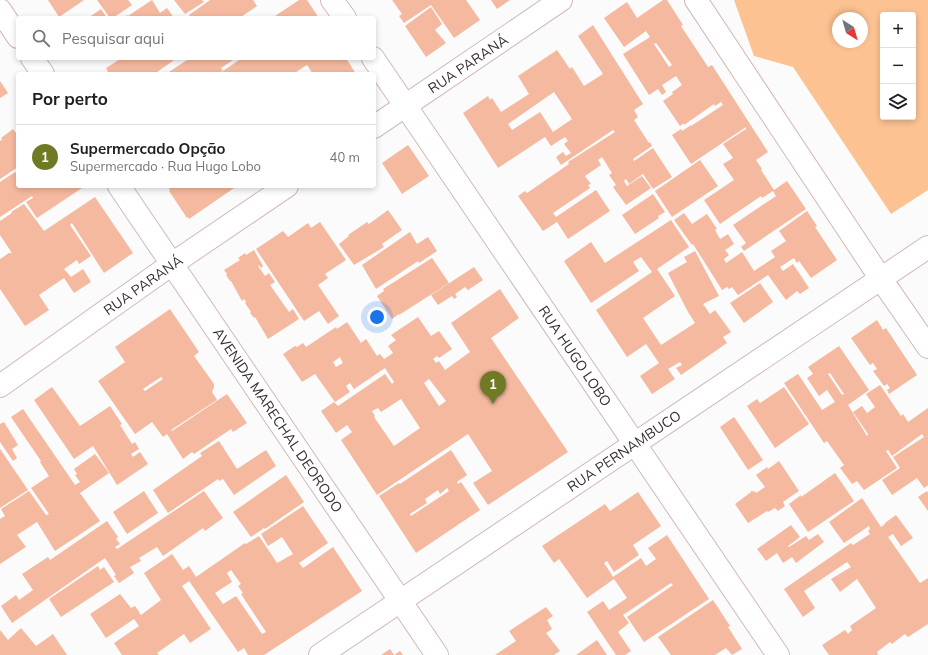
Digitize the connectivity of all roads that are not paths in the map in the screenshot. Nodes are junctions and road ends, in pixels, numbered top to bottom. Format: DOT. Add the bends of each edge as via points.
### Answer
graph roads {
  1 [pos="332,0"];
  2 [pos="561,0"];
  3 [pos="696,0"];
  4 [pos="0,10"];
  5 [pos="344,16"];
  6 [pos="16,34"];
  7 [pos="33,60"];
  8 [pos="374,60"];
  9 [pos="42,72"];
  10 [pos="406,106"];
  11 [pos="376,126"];
  12 [pos="120,188"];
  13 [pos="284,188"];
  14 [pos="928,247"];
  15 [pos="172,264"];
  16 [pos="881,279"];
  17 [pos="928,347"];
  18 [pos="0,386"];
  19 [pos="634,444"];
  20 [pos="401,601"];
  21 [pos="320,655"];
  22 [pos="437,655"];
  23 [pos="778,655"];
  1 -- 5 [label="street"];
  2 -- 10 [label="street, RUA PARANÁ"];
  3 -- 16 [label="street"];
  4 -- 6 [label="street"];
  7 -- 9 [label="street"];
  8 -- 10 [label="street, RUA HUGO LOBO"];
  10 -- 11 [label="street, RUA PARANÁ"];
  10 -- 19 [label="street, RUA HUGO LOBO"];
  12 -- 15 [label="street, AVENIDA MARECHAL DEORODO"];
  13 -- 15 [label="street, RUA PARANÁ"];
  14 -- 16 [label="street, RUA PERNAMBUCO"];
  15 -- 18 [label="street, RUA PARANÁ"];
  15 -- 20 [label="street, AVENIDA MARECHAL DEORODO"];
  16 -- 17 [label="street"];
  16 -- 19 [label="street, RUA PERNAMBUCO"];
  19 -- 20 [label="street, RUA PERNAMBUCO"];
  19 -- 23 [label="street, RUA HUGO LOBO"];
  20 -- 21 [label="street, RUA PERNAMBUCO"];
  20 -- 22 [label="street, AVENIDA MARECHAL DEORODO"];
}
